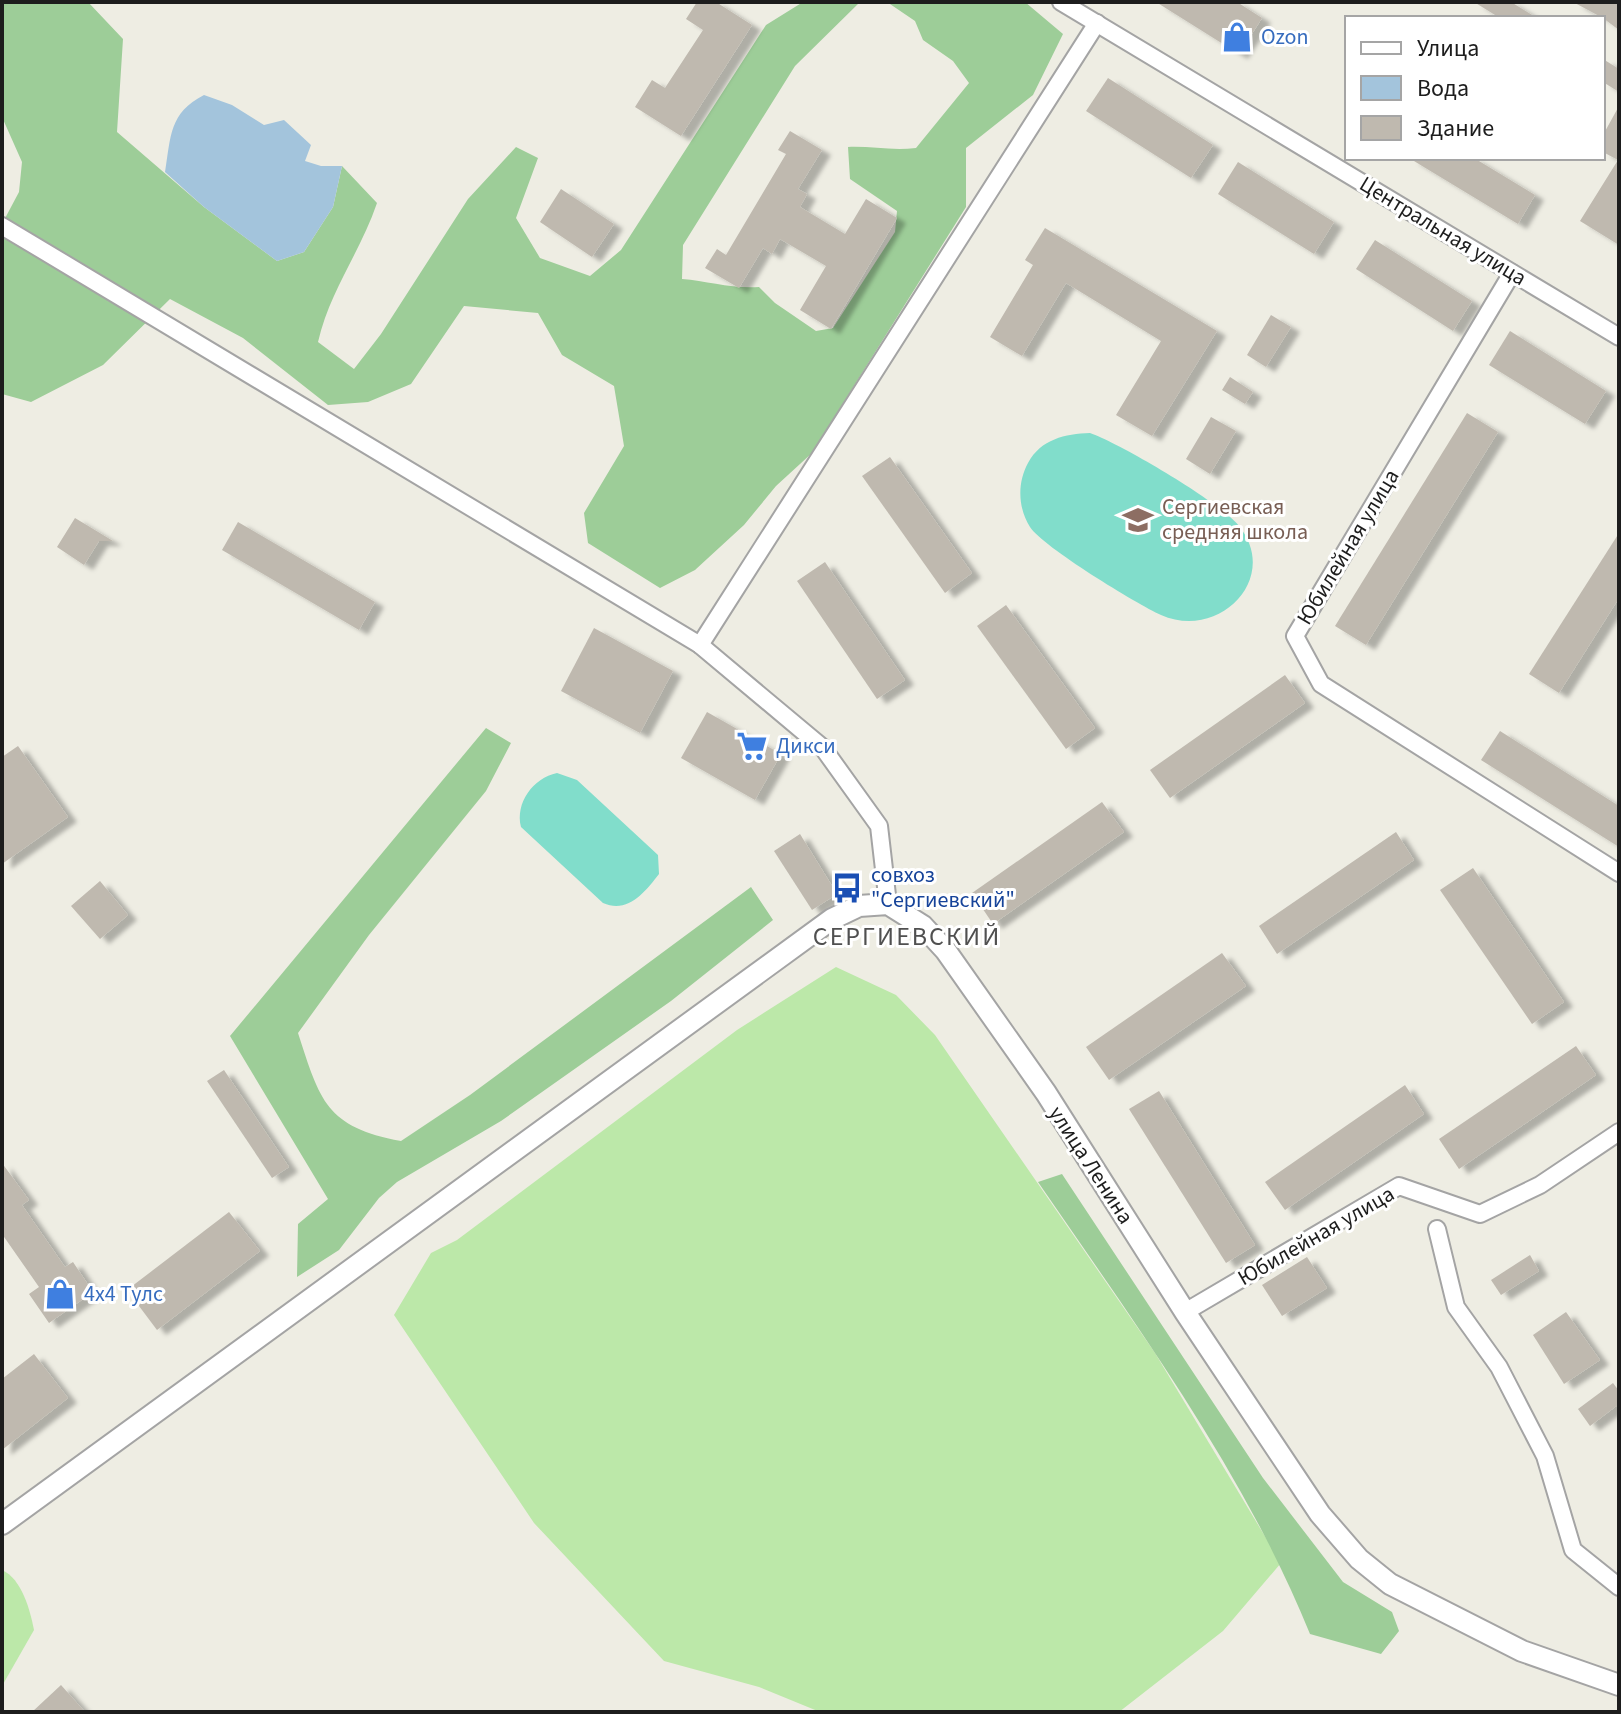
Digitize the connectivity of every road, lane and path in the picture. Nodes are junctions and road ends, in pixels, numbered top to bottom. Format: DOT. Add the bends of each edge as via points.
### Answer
graph roads {
  1 [pos="1061,2"];
  2 [pos="1097,23"];
  3 [pos="2,226"];
  4 [pos="1512,273"];
  5 [pos="1619,337"];
  6 [pos="700,645"];
  7 [pos="1619,873"];
  8 [pos="888,904"];
  9 [pos="1619,1132"];
  10 [pos="1437,1229"];
  11 [pos="1185,1312"];
  12 [pos="2,1524"];
  13 [pos="1619,1587"];
  14 [pos="1619,1685"];
  1 -- 2 [label="street, Центральная улица"];
  2 -- 4 [label="street, Центральная улица"];
  2 -- 6 [label="street"];
  3 -- 6 [label="street"];
  4 -- 5 [label="street, Центральная улица"];
  4 -- 7 [label="street, Юбилейная улица" via="1295,636 1321,684"];
  6 -- 8 [label="street" via="823,748 879,826"];
  8 -- 11 [label="street, улица Ленина" via="923,926 946,951 1046,1093"];
  8 -- 12 [label="street" via="859,906 832,919"];
  9 -- 11 [label="street, Юбилейная улица" via="1540,1185 1480,1214 1399,1186"];
  10 -- 13 [label="street" via="1456,1307 1499,1367 1545,1456 1573,1550"];
  11 -- 14 [label="street, улица Ленина" via="1320,1514 1359,1559 1390,1584 1522,1651"];
}
